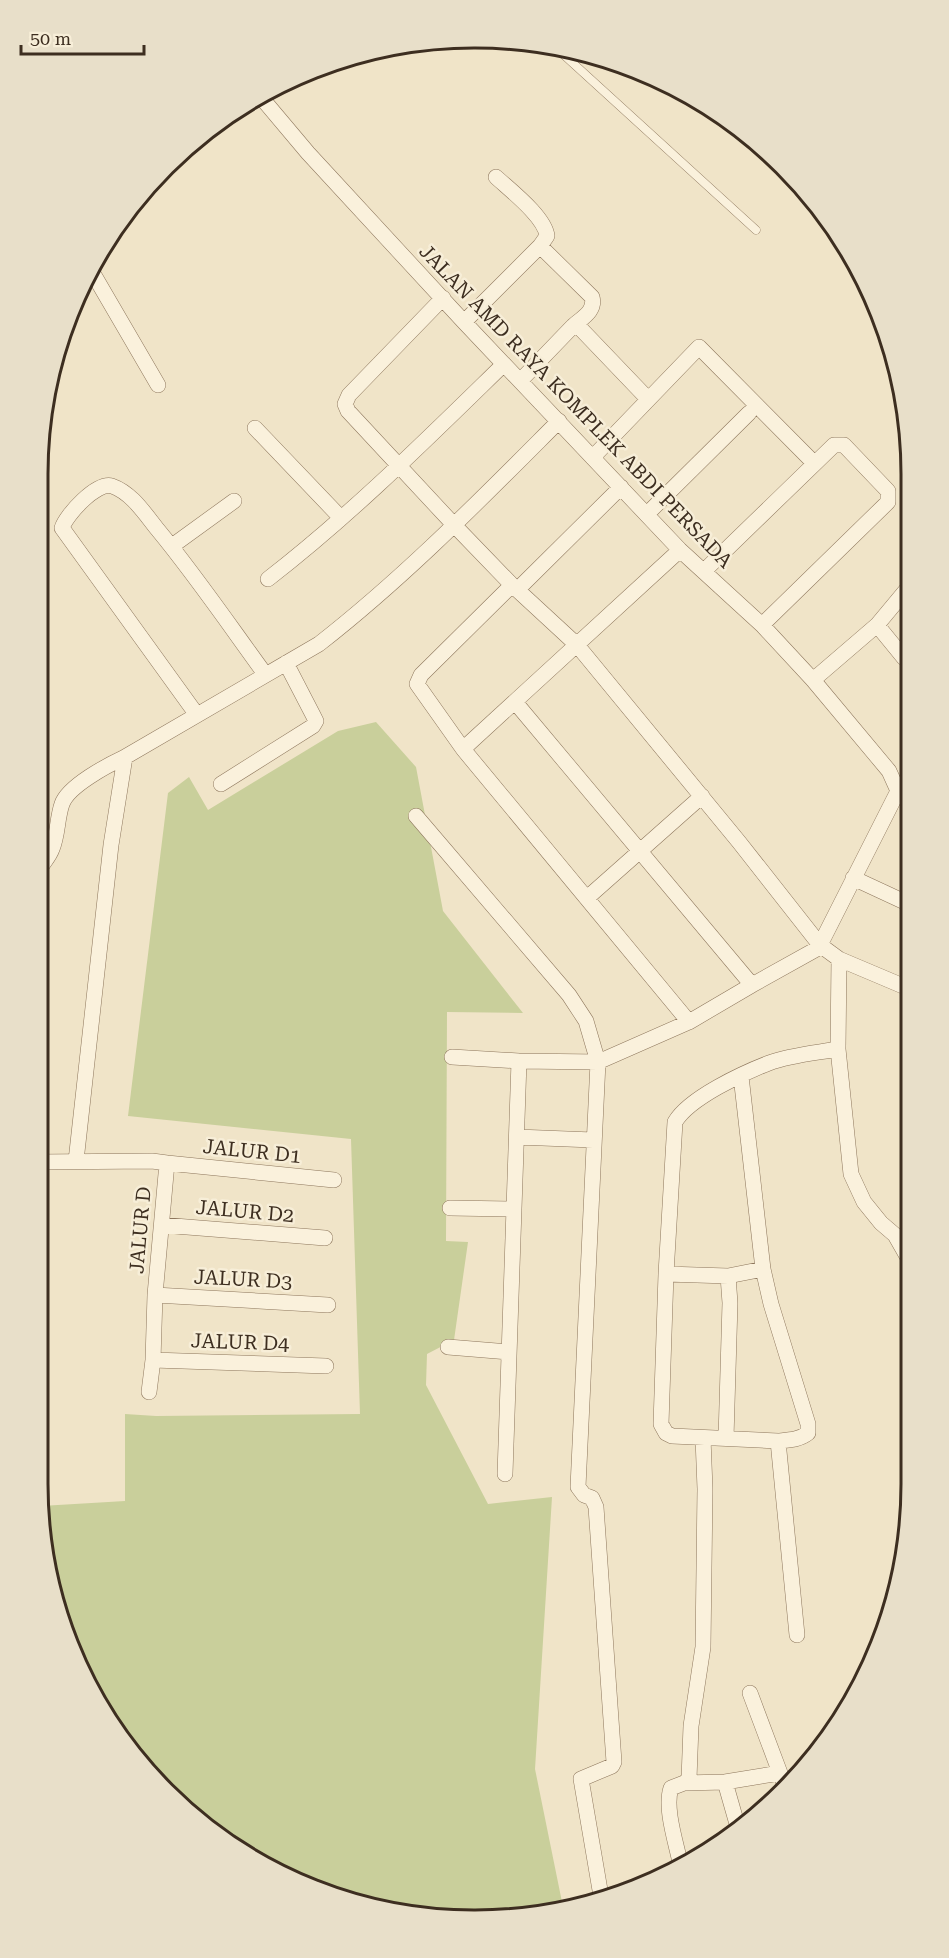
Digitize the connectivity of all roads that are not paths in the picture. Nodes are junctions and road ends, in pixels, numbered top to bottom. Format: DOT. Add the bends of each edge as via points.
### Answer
graph roads {
  1 [pos="568,59"];
  2 [pos="266,103"];
  3 [pos="496,177"];
  4 [pos="756,230"];
  5 [pos="540,246"];
  6 [pos="96,278"];
  7 [pos="443,298"];
  8 [pos="464,322"];
  9 [pos="573,326"];
  10 [pos="504,364"];
  11 [pos="521,380"];
  12 [pos="158,385"];
  13 [pos="648,398"];
  14 [pos="749,413"];
  15 [pos="559,421"];
  16 [pos="255,428"];
  17 [pos="593,457"];
  18 [pos="814,463"];
  19 [pos="399,466"];
  20 [pos="621,487"];
  21 [pos="234,501"];
  22 [pos="647,514"];
  23 [pos="341,518"];
  24 [pos="455,526"];
  25 [pos="172,546"];
  26 [pos="680,550"];
  27 [pos="704,571"];
  28 [pos="268,579"];
  29 [pos="515,587"];
  30 [pos="901,596"];
  31 [pos="762,625"];
  32 [pos="877,625"];
  33 [pos="577,645"];
  34 [pos="901,654"];
  35 [pos="286,663"];
  36 [pos="265,674"];
  37 [pos="813,680"];
  38 [pos="515,702"];
  39 [pos="197,714"];
  40 [pos="464,749"];
  41 [pos="125,757"];
  42 [pos="221,784"];
  43 [pos="901,789"];
  44 [pos="702,796"];
  45 [pos="901,798"];
  46 [pos="416,816"];
  47 [pos="640,853"];
  48 [pos="48,857"];
  49 [pos="853,878"];
  50 [pos="587,898"];
  51 [pos="901,900"];
  52 [pos="821,946"];
  53 [pos="839,959"];
  54 [pos="752,985"];
  55 [pos="901,985"];
  56 [pos="689,1022"];
  57 [pos="838,1048"];
  58 [pos="452,1057"];
  59 [pos="519,1061"];
  60 [pos="598,1062"];
  61 [pos="741,1076"];
  62 [pos="517,1137"];
  63 [pos="593,1140"];
  64 [pos="76,1161"];
  65 [pos="48,1162"];
  66 [pos="167,1163"];
  67 [pos="334,1180"];
  68 [pos="450,1208"];
  69 [pos="514,1209"];
  70 [pos="162,1225"];
  71 [pos="325,1238"];
  72 [pos="901,1246"];
  73 [pos="763,1269"];
  74 [pos="666,1274"];
  75 [pos="728,1276"];
  76 [pos="155,1295"];
  77 [pos="328,1305"];
  78 [pos="448,1347"];
  79 [pos="509,1352"];
  80 [pos="153,1360"];
  81 [pos="326,1366"];
  82 [pos="149,1392"];
  83 [pos="703,1438"];
  84 [pos="726,1438"];
  85 [pos="778,1441"];
  86 [pos="506,1474"];
  87 [pos="797,1635"];
  88 [pos="750,1693"];
  89 [pos="782,1778"];
  90 [pos="781,1780"];
  91 [pos="725,1782"];
  92 [pos="684,1783"];
  93 [pos="736,1820"];
  94 [pos="679,1858"];
  95 [pos="600,1891"];
  1 -- 4 [label="lane"];
  2 -- 7 [label="street, JALAN AMD RAYA KOMPLEK ABDI PERSADA"];
  3 -- 5 [label="street" via="546,229 547,236"];
  5 -- 8 [label="street"];
  5 -- 9 [label="street" via="592,297 592,309"];
  6 -- 12 [label="street"];
  7 -- 8 [label="street, JALAN AMD RAYA KOMPLEK ABDI PERSADA"];
  7 -- 19 [label="street" via="349,395 345,404"];
  8 -- 10 [label="street, JALAN AMD RAYA KOMPLEK ABDI PERSADA"];
  9 -- 11 [label="street"];
  9 -- 13 [label="street" via="580,327"];
  10 -- 11 [label="street, JALAN AMD RAYA KOMPLEK ABDI PERSADA"];
  10 -- 19 [label="street"];
  11 -- 15 [label="street, JALAN AMD RAYA KOMPLEK ABDI PERSADA"];
  13 -- 17 [label="street"];
  13 -- 18 [label="street" via="699,347"];
  14 -- 22 [label="street"];
  15 -- 17 [label="street, JALAN AMD RAYA KOMPLEK ABDI PERSADA"];
  15 -- 24 [label="street"];
  16 -- 23 [label="street"];
  17 -- 20 [label="street, JALAN AMD RAYA KOMPLEK ABDI PERSADA"];
  18 -- 27 [label="street"];
  18 -- 31 [label="street" via="834,445 844,445 888,491 888,502"];
  19 -- 23 [label="street"];
  19 -- 24 [label="street"];
  20 -- 22 [label="street, JALAN AMD RAYA KOMPLEK ABDI PERSADA"];
  20 -- 29 [label="street"];
  21 -- 25 [label="street"];
  22 -- 26 [label="street, JALAN AMD RAYA KOMPLEK ABDI PERSADA"];
  23 -- 28 [label="street"];
  24 -- 29 [label="street"];
  24 -- 35 [label="street" via="343,625"];
  25 -- 36 [label="street"];
  25 -- 39 [label="street" via="142,510 122,492 105,485 67,516 62,528"];
  26 -- 27 [label="street, JALAN AMD RAYA KOMPLEK ABDI PERSADA"];
  26 -- 33 [label="street"];
  27 -- 31 [label="street, JALAN AMD RAYA KOMPLEK ABDI PERSADA"];
  29 -- 33 [label="street"];
  29 -- 40 [label="street" via="421,675 417,684"];
  30 -- 32 [label="street"];
  31 -- 37 [label="street, JALAN AMD RAYA KOMPLEK ABDI PERSADA"];
  32 -- 34 [label="street"];
  32 -- 37 [label="street"];
  33 -- 38 [label="street"];
  33 -- 44 [label="street"];
  35 -- 36 [label="street"];
  35 -- 42 [label="street" via="316,722"];
  36 -- 39 [label="street"];
  37 -- 43 [label="street, JALAN AMD RAYA KOMPLEK ABDI PERSADA"];
  38 -- 40 [label="street"];
  38 -- 47 [label="street"];
  39 -- 41 [label="street"];
  40 -- 50 [label="street"];
  41 -- 48 [label="street" via="68,793 62,802"];
  41 -- 64 [label="street" via="111,845"];
  44 -- 47 [label="street"];
  44 -- 52 [label="street"];
  45 -- 49 [label="street"];
  46 -- 60 [label="street" via="569,995 586,1021"];
  47 -- 50 [label="street"];
  47 -- 54 [label="street"];
  49 -- 51 [label="street"];
  49 -- 52 [label="street"];
  50 -- 56 [label="street"];
  52 -- 53 [label="street"];
  52 -- 54 [label="street"];
  53 -- 55 [label="street"];
  53 -- 57 [label="street"];
  54 -- 56 [label="street"];
  56 -- 60 [label="street"];
  57 -- 61 [label="street" via="770,1062"];
  57 -- 72 [label="street" via="851,1174 864,1202"];
  58 -- 59 [label="street"];
  59 -- 60 [label="street"];
  59 -- 62 [label="street"];
  60 -- 63 [label="street"];
  61 -- 73 [label="street"];
  61 -- 74 [label="street" via="687,1106 675,1122"];
  62 -- 63 [label="street"];
  62 -- 69 [label="street"];
  63 -- 95 [label="street" via="578,1487 592,1498 596,1507 614,1761 612,1766 580,1779 580,1785"];
  64 -- 65 [label="street, JALUR D"];
  64 -- 66 [label="street, JALUR D"];
  66 -- 67 [label="street, JALUR D1"];
  66 -- 70 [label="street, JALUR D"];
  68 -- 69 [label="street"];
  69 -- 79 [label="street"];
  70 -- 71 [label="street, JALUR D2"];
  70 -- 76 [label="street, JALUR D"];
  73 -- 75 [label="street"];
  73 -- 85 [label="street" via="808,1424 808,1433 802,1437"];
  74 -- 75 [label="street"];
  74 -- 83 [label="street" via="661,1424 672,1436"];
  75 -- 84 [label="street"];
  76 -- 77 [label="street, JALUR D3"];
  76 -- 80 [label="street, JALUR D"];
  78 -- 79 [label="street"];
  79 -- 86 [label="street"];
  80 -- 81 [label="street, JALUR D4"];
  80 -- 82 [label="street, JALUR D"];
  83 -- 84 [label="street"];
  83 -- 92 [label="street" via="703,1647 691,1726 688,1779"];
  84 -- 85 [label="street"];
  85 -- 87 [label="street"];
  88 -- 89 [label="street"];
  90 -- 91 [label="street"];
  91 -- 92 [label="street"];
  91 -- 93 [label="street"];
  92 -- 94 [label="street" via="669,1792"];
}
